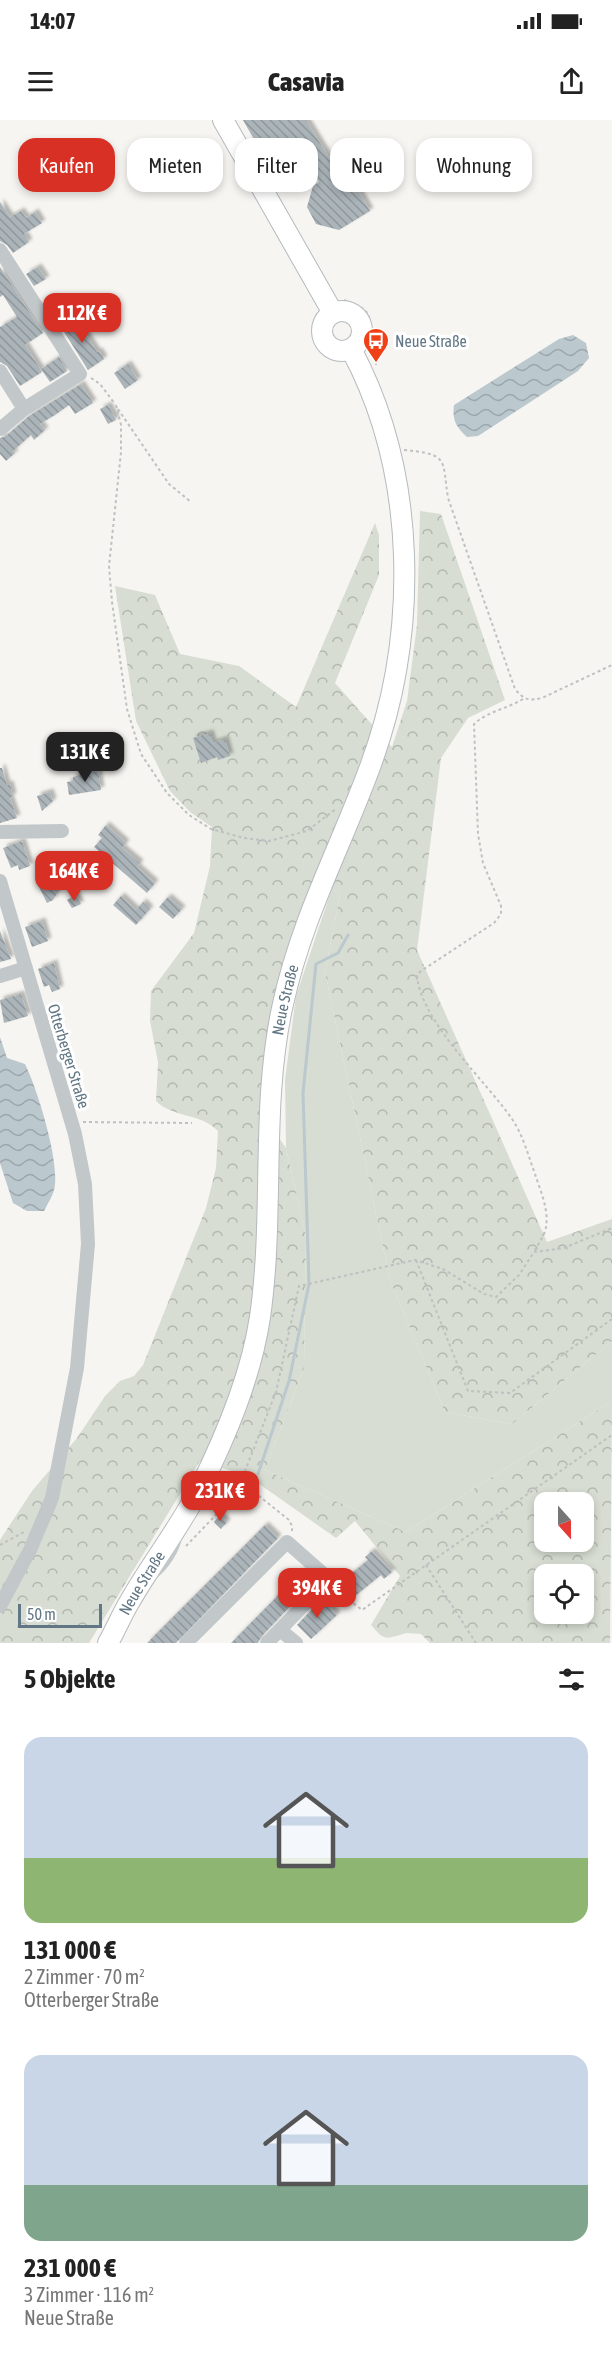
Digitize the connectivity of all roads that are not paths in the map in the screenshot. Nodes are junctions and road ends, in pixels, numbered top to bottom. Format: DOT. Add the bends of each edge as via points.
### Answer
graph roads {
  1 [pos="223,120"];
  2 [pos="0,250"];
  3 [pos="333,313"];
  4 [pos="351,349"];
  5 [pos="0,371"];
  6 [pos="24,409"];
  7 [pos="0,429"];
  8 [pos="374,757"];
  9 [pos="357,799"];
  10 [pos="0,831"];
  11 [pos="62,831"];
  12 [pos="340,840"];
  13 [pos="0,881"];
  14 [pos="320,887"];
  15 [pos="26,968"];
  16 [pos="0,976"];
  17 [pos="0,1606"];
  18 [pos="280,1630"];
  19 [pos="108,1643"];
  20 [pos="186,1643"];
  21 [pos="267,1643"];
  22 [pos="296,1643"];
  1 -- 3 [label="main road"];
  2 -- 6 [label="street" via="80,374"];
  3 -- 4 [label="main road" via="325,321 324,339 338,350"];
  3 -- 4 [label="main road" via="347,311 360,322 360,341"];
  4 -- 8 [label="main road, Neue Straße" via="376,402 390,451 403,545 403,625 398,666"];
  5 -- 6 [label="street"];
  6 -- 7 [label="street"];
  8 -- 9 [label="main road, Neue Straße"];
  8 -- 12 [label="lane" via="372,783 361,813"];
  9 -- 12 [label="main road, Neue Straße"];
  9 -- 14 [label="lane" via="333,835 321,868"];
  10 -- 11 [label="street"];
  12 -- 14 [label="main road, Neue Straße"];
  13 -- 15 [label="street, Otterberger Straße"];
  14 -- 19 [label="main road, Neue Straße" via="293,962 275,1046 266,1264 253,1352 235,1408 198,1490"];
  15 -- 16 [label="street"];
  15 -- 17 [label="street, Otterberger Straße" via="72,1122 85,1184 88,1244 75,1379 52,1498"];
  18 -- 20 [label="street" via="328,1579 287,1542"];
  18 -- 21 [label="street"];
  18 -- 22 [label="street"];
}
